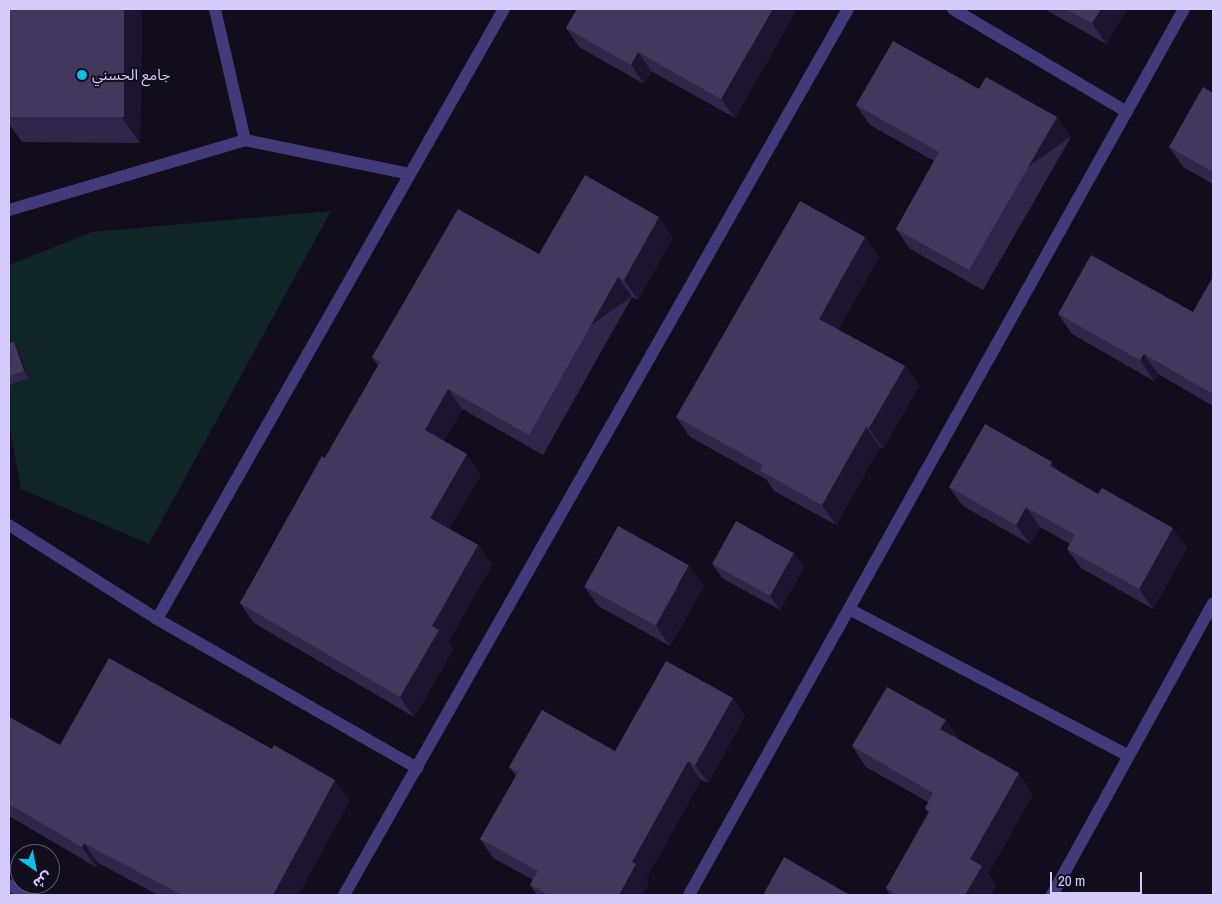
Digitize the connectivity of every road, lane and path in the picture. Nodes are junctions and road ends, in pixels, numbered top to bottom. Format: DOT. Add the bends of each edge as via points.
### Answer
graph roads {
  1 [pos="215,9"];
  2 [pos="504,9"];
  3 [pos="848,9"];
  4 [pos="953,9"];
  5 [pos="1184,9"];
  6 [pos="1127,112"];
  7 [pos="245,140"];
  8 [pos="410,174"];
  9 [pos="9,210"];
  10 [pos="9,525"];
  11 [pos="1213,603"];
  12 [pos="849,609"];
  13 [pos="158,619"];
  14 [pos="1129,756"];
  15 [pos="417,768"];
  16 [pos="9,884"];
  17 [pos="28,895"];
  18 [pos="344,895"];
  19 [pos="690,895"];
  20 [pos="1052,895"];
  1 -- 7 [label="street"];
  2 -- 8 [label="street"];
  3 -- 15 [label="street"];
  4 -- 6 [label="street"];
  5 -- 6 [label="street"];
  6 -- 12 [label="street"];
  7 -- 8 [label="street"];
  7 -- 9 [label="street"];
  8 -- 13 [label="street"];
  10 -- 13 [label="street"];
  11 -- 14 [label="street"];
  12 -- 14 [label="street"];
  12 -- 19 [label="street"];
  13 -- 15 [label="street"];
  14 -- 20 [label="street"];
  15 -- 18 [label="street"];
  16 -- 17 [label="street"];
}
